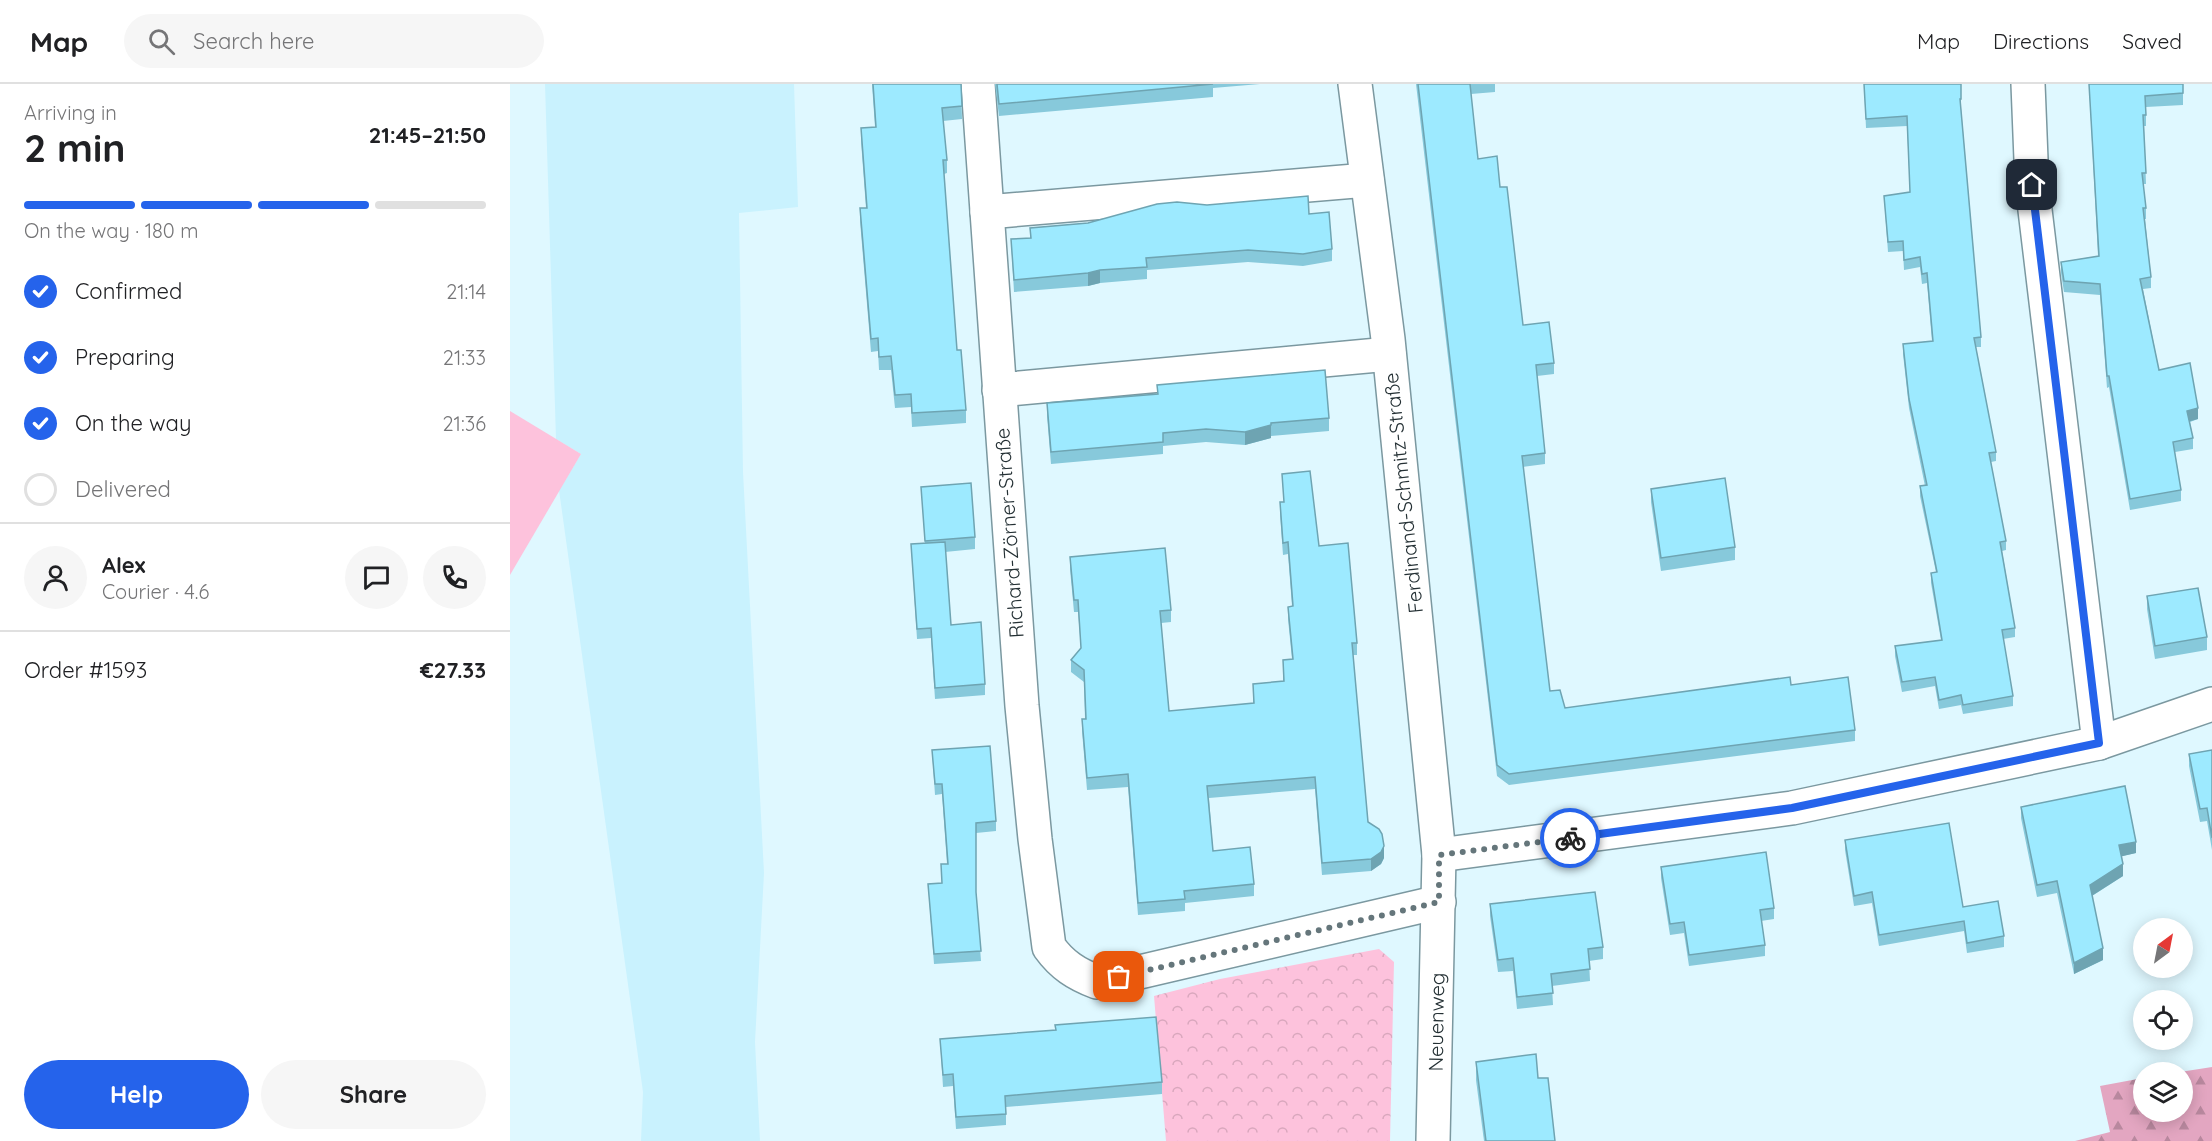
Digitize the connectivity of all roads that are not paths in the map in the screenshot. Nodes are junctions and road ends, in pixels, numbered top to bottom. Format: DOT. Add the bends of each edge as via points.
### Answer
graph roads {
  1 [pos="978,84"];
  2 [pos="1354,84"];
  3 [pos="2028,84"];
  4 [pos="1367,180"];
  5 [pos="987,212"];
  6 [pos="1389,354"];
  7 [pos="999,390"];
  8 [pos="2212,704"];
  9 [pos="2099,743"];
  10 [pos="1439,855"];
  11 [pos="1439,902"];
  12 [pos="1433,1141"];
  1 -- 5 [label="street, Richard-Zörner-Straße"];
  2 -- 4 [label="street, Ferdinand-Schmitz-Straße"];
  3 -- 9 [label="street" via="2032,185"];
  4 -- 5 [label="street"];
  4 -- 6 [label="street, Ferdinand-Schmitz-Straße"];
  5 -- 7 [label="street, Richard-Zörner-Straße"];
  6 -- 7 [label="street"];
  6 -- 10 [label="street, Ferdinand-Schmitz-Straße"];
  7 -- 11 [label="street, Richard-Zörner-Straße" via="1022,705 1040,881 1049,946 1059,960 1096,982"];
  8 -- 9 [label="street"];
  9 -- 10 [label="street" via="1792,808"];
  10 -- 11 [label="street, Ferdinand-Schmitz-Straße"];
  11 -- 12 [label="street, Neuenweg"];
}
